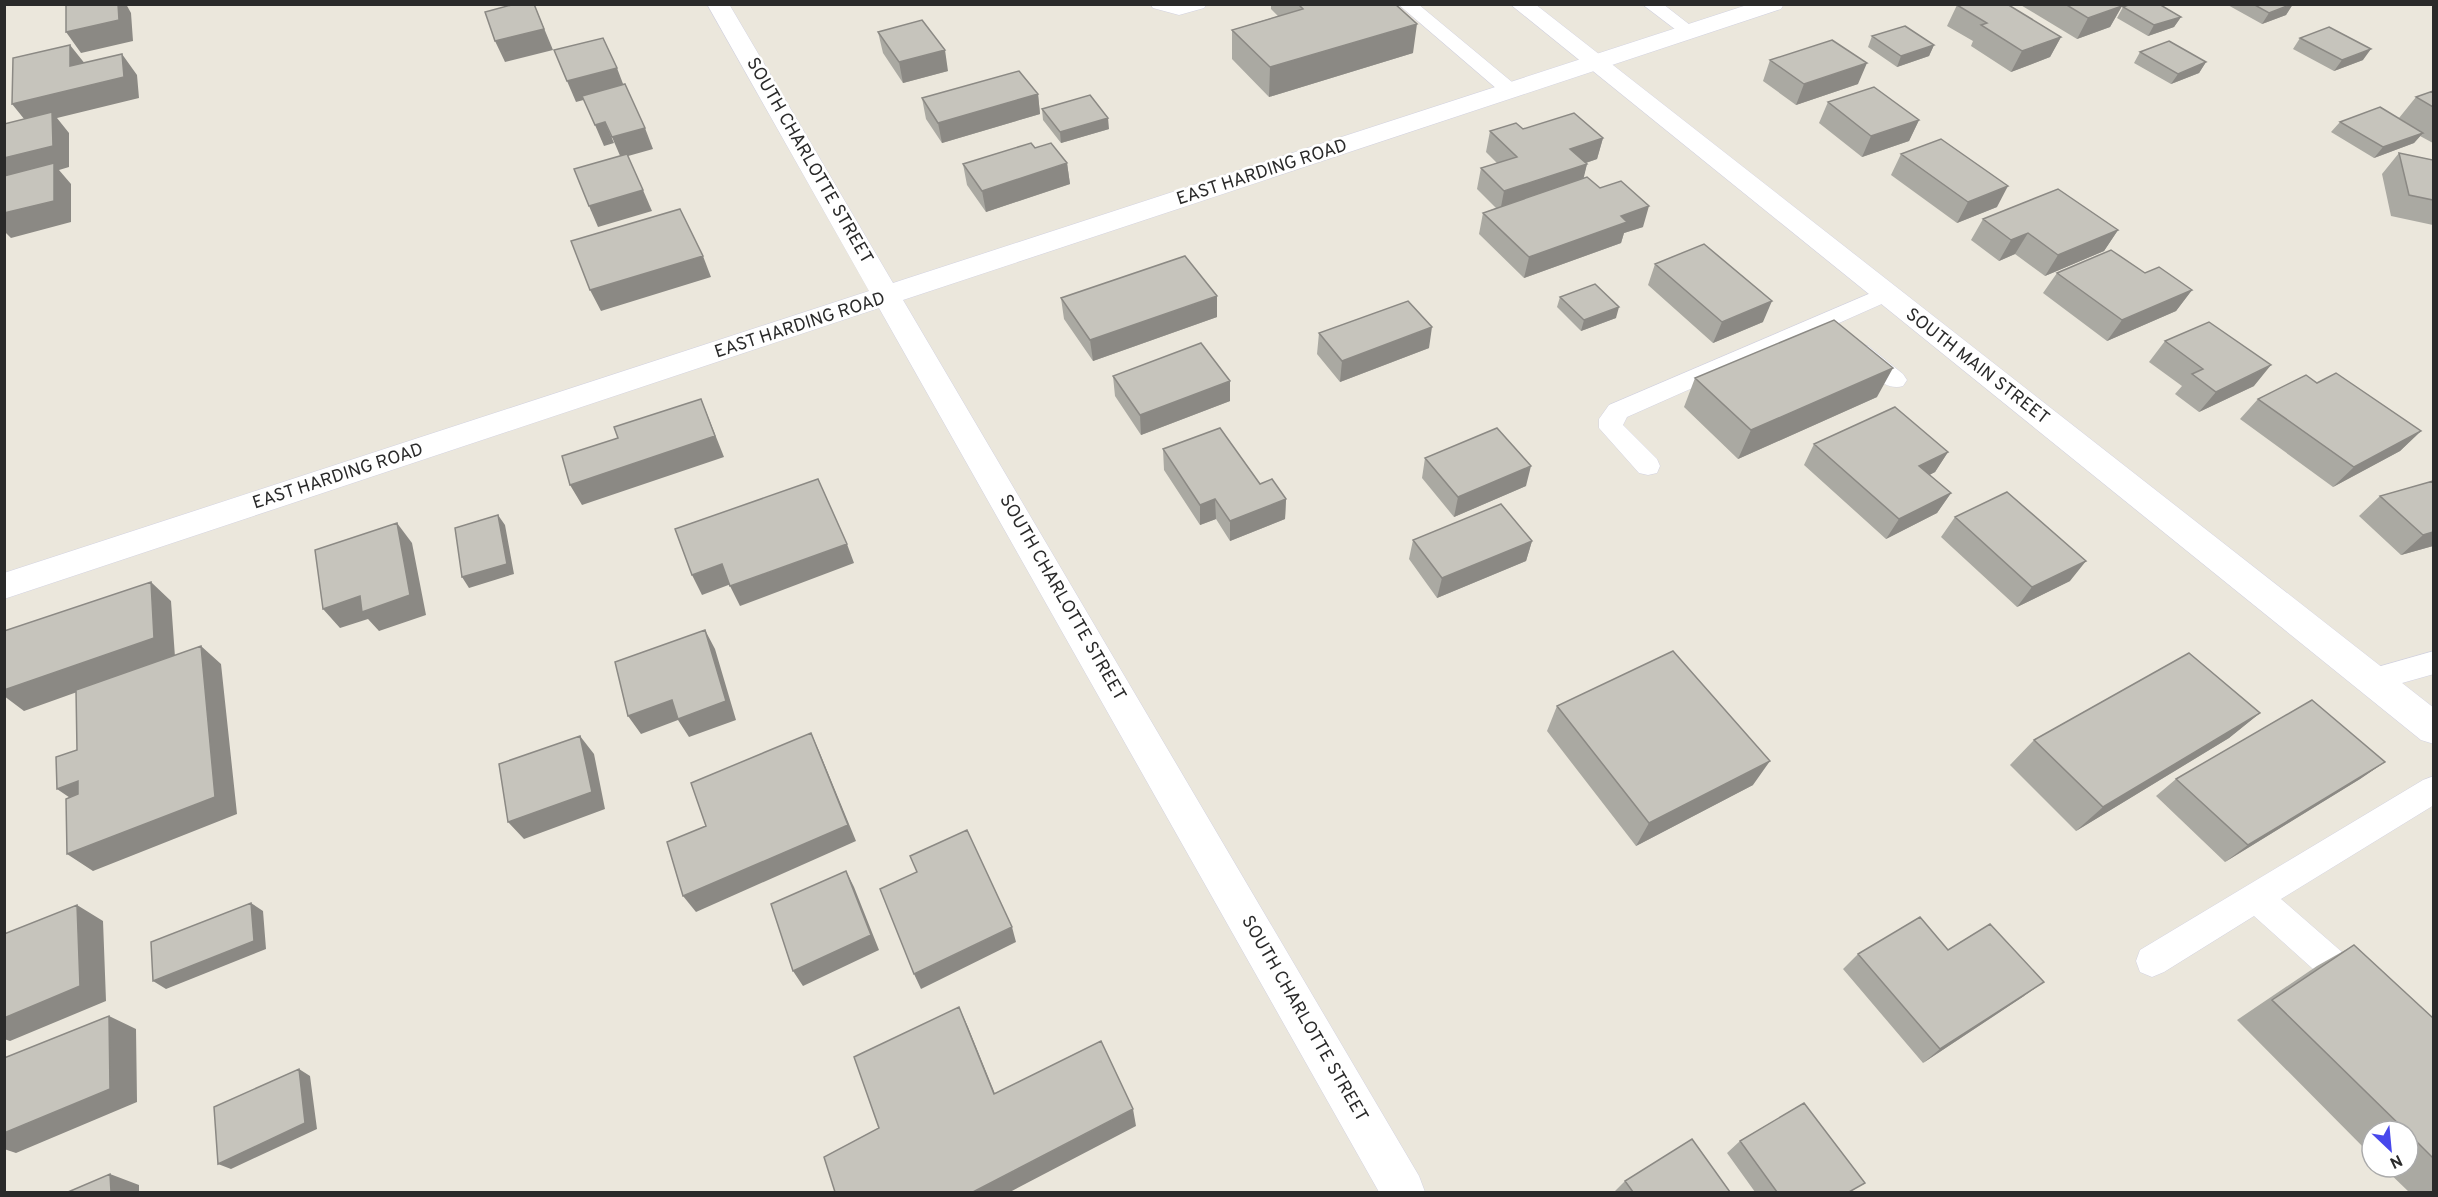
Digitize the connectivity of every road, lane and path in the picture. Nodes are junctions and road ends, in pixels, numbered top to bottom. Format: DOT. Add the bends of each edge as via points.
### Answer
graph roads {
  1 [pos="718,4"];
  2 [pos="1159,4"];
  3 [pos="1198,4"];
  4 [pos="1407,4"];
  5 [pos="1521,4"];
  6 [pos="1651,4"];
  7 [pos="1773,4"];
  8 [pos="1690,32"];
  9 [pos="1595,63"];
  10 [pos="1511,91"];
  11 [pos="1885,294"];
  12 [pos="888,297"];
  13 [pos="1822,321"];
  14 [pos="1895,380"];
  15 [pos="1648,466"];
  16 [pos="4,586"];
  17 [pos="2433,662"];
  18 [pos="2370,680"];
  19 [pos="2433,729"];
  20 [pos="2433,789"];
  21 [pos="2256,898"];
  22 [pos="2152,961"];
  23 [pos="2380,1008"];
  24 [pos="1403,1192"];
  1 -- 12 [label="street, SOUTH CHARLOTTE STREET"];
  2 -- 3 [label="lane" via="1179,9"];
  4 -- 10 [label="lane"];
  5 -- 9 [label="street, SOUTH MAIN STREET"];
  6 -- 8 [label="lane"];
  7 -- 8 [label="street, EAST HARDING ROAD"];
  8 -- 9 [label="street, EAST HARDING ROAD"];
  9 -- 10 [label="street, EAST HARDING ROAD"];
  9 -- 11 [label="street, SOUTH MAIN STREET"];
  10 -- 12 [label="street, EAST HARDING ROAD"];
  11 -- 13 [label="lane"];
  11 -- 18 [label="street, SOUTH MAIN STREET"];
  12 -- 16 [label="street, EAST HARDING ROAD"];
  12 -- 24 [label="street, SOUTH CHARLOTTE STREET"];
  13 -- 14 [label="lane"];
  13 -- 15 [label="lane" via="1618,411 1611,419 1611,428"];
  17 -- 18 [label="lane"];
  18 -- 19 [label="street, SOUTH MAIN STREET"];
  20 -- 21 [label="lane"];
  21 -- 22 [label="lane"];
  21 -- 23 [label="lane"];
}
